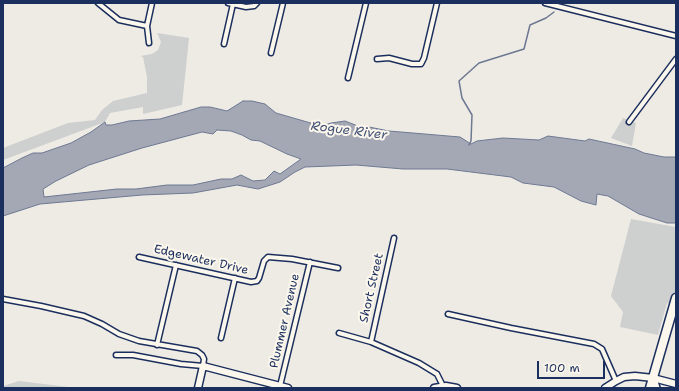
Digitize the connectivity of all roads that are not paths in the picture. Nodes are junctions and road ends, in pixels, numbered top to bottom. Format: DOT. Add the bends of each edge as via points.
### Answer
graph roads {
  1 [pos="98,3"];
  2 [pos="152,3"];
  3 [pos="228,3"];
  4 [pos="283,3"];
  5 [pos="366,3"];
  6 [pos="437,3"];
  7 [pos="545,3"];
  8 [pos="233,4"];
  9 [pos="255,4"];
  10 [pos="147,26"];
  11 [pos="676,36"];
  12 [pos="149,44"];
  13 [pos="224,44"];
  14 [pos="271,53"];
  15 [pos="377,59"];
  16 [pos="676,59"];
  17 [pos="348,78"];
  18 [pos="629,122"];
  19 [pos="394,238"];
  20 [pos="139,257"];
  21 [pos="310,262"];
  22 [pos="176,265"];
  23 [pos="338,268"];
  24 [pos="235,278"];
  25 [pos="676,298"];
  26 [pos="3,299"];
  27 [pos="448,314"];
  28 [pos="339,333"];
  29 [pos="221,338"];
  30 [pos="371,342"];
  31 [pos="158,345"];
  32 [pos="116,355"];
  33 [pos="203,366"];
  34 [pos="653,378"];
  35 [pos="616,381"];
  36 [pos="676,384"];
  37 [pos="280,386"];
  38 [pos="443,386"];
  39 [pos="198,388"];
  40 [pos="288,388"];
  41 [pos="434,388"];
  42 [pos="457,388"];
  43 [pos="605,388"];
  44 [pos="650,388"];
  45 [pos="656,388"];
  1 -- 10 [label="street" via="118,20"];
  2 -- 10 [label="street"];
  3 -- 8 [label="street"];
  4 -- 14 [label="street"];
  5 -- 17 [label="street"];
  6 -- 15 [label="street" via="421,64 389,58"];
  7 -- 11 [label="street"];
  8 -- 9 [label="street" via="246,7"];
  8 -- 13 [label="street"];
  10 -- 12 [label="street"];
  16 -- 18 [label="street"];
  19 -- 30 [label="street, Short Street"];
  20 -- 22 [label="street, Edgewater Drive"];
  21 -- 23 [label="street, Edgewater Drive"];
  21 -- 24 [label="street, Edgewater Drive" via="268,257 257,281"];
  21 -- 37 [label="street, Plummer Avenue"];
  22 -- 24 [label="street, Edgewater Drive"];
  22 -- 31 [label="street"];
  24 -- 29 [label="street"];
  25 -- 34 [label="highway"];
  26 -- 31 [label="street" via="84,316 128,338"];
  27 -- 35 [label="street" via="594,344 602,349"];
  28 -- 30 [label="street, Short Street"];
  30 -- 38 [label="street, Short Street" via="430,369"];
  31 -- 33 [label="street" via="197,351 204,359"];
  32 -- 33 [label="street"];
  33 -- 37 [label="street"];
  33 -- 39 [label="street"];
  34 -- 35 [label="street" via="635,376"];
  34 -- 36 [label="street"];
  34 -- 44 [label="highway"];
  34 -- 45 [label="main road"];
  35 -- 43 [label="street"];
  37 -- 40 [label="street"];
  38 -- 41 [label="street"];
  38 -- 42 [label="street"];
}
